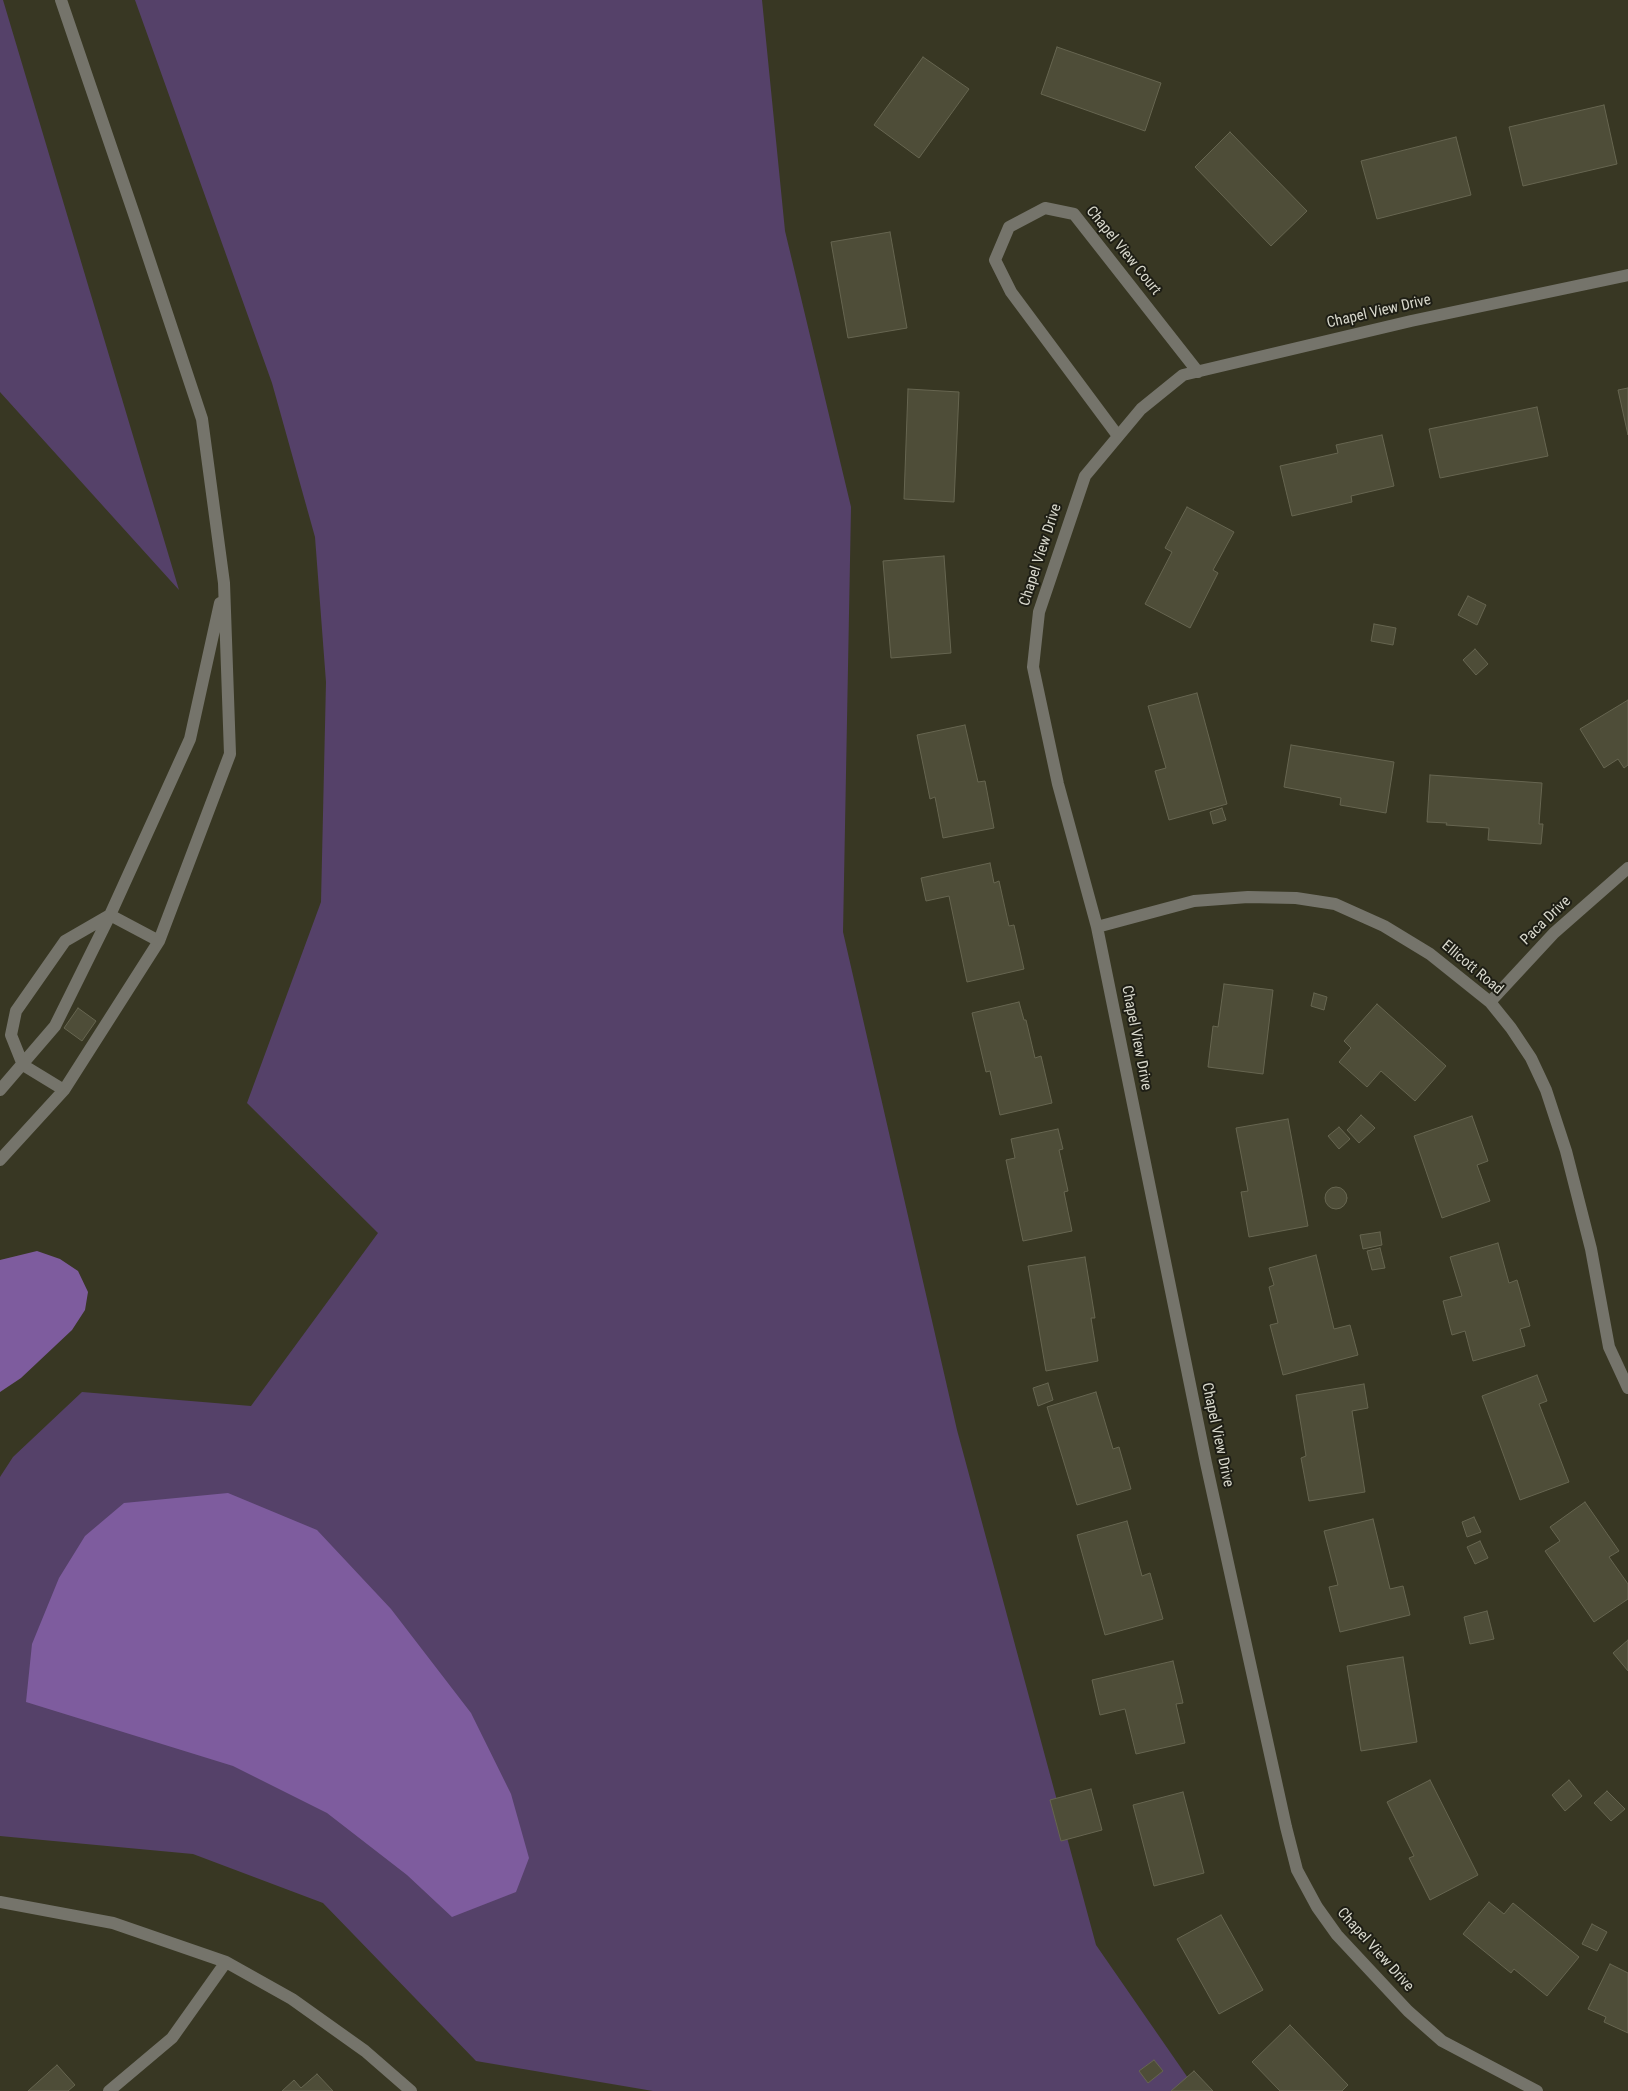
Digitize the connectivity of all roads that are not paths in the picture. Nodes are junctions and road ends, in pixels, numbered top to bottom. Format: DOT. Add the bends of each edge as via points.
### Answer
graph roads {
  1 [pos="61,0"];
  2 [pos="1628,275"];
  3 [pos="1198,372"];
  4 [pos="1118,436"];
  5 [pos="224,583"];
  6 [pos="1628,868"];
  7 [pos="110,915"];
  8 [pos="1097,927"];
  9 [pos="159,941"];
  10 [pos="1490,1002"];
  11 [pos="23,1065"];
  12 [pos="0,1090"];
  13 [pos="64,1090"];
  14 [pos="0,1160"];
  15 [pos="1628,1388"];
  16 [pos="0,1902"];
  17 [pos="226,1962"];
  18 [pos="109,2091"];
  19 [pos="411,2091"];
  20 [pos="1537,2091"];
  1 -- 5 [label="street" via="202,419"];
  2 -- 3 [label="street, Chapel View Drive" via="1410,321"];
  3 -- 4 [label="street, Chapel View Drive" via="1183,375 1141,408"];
  3 -- 4 [label="street, Chapel View Court" via="1074,214 1045,208 1010,227 995,260 1011,292"];
  4 -- 8 [label="street, Chapel View Drive" via="1085,476 1038,612 1033,667 1058,784"];
  5 -- 7 [label="street" via="190,739"];
  5 -- 9 [label="street" via="230,754"];
  6 -- 10 [label="street, Paca Drive" via="1554,933"];
  7 -- 9 [label="street"];
  7 -- 11 [label="street" via="55,1026"];
  7 -- 11 [label="street" via="64,940 16,1011 11,1035"];
  8 -- 10 [label="street, Ellicott Road" via="1194,901 1296,898 1335,904 1384,926 1430,954"];
  8 -- 20 [label="street, Chapel View Drive" via="1206,1463 1298,1870 1337,1935 1408,2011 1442,2042"];
  9 -- 13 [label="street"];
  10 -- 15 [label="street, Ellicott Road" via="1526,1051 1546,1090 1566,1151 1591,1249 1609,1347"];
  11 -- 12 [label="street"];
  11 -- 13 [label="street"];
  13 -- 14 [label="street"];
  16 -- 17 [label="street" via="113,1923"];
  17 -- 18 [label="street" via="172,2038"];
  17 -- 19 [label="street" via="292,1999 365,2051"];
}
